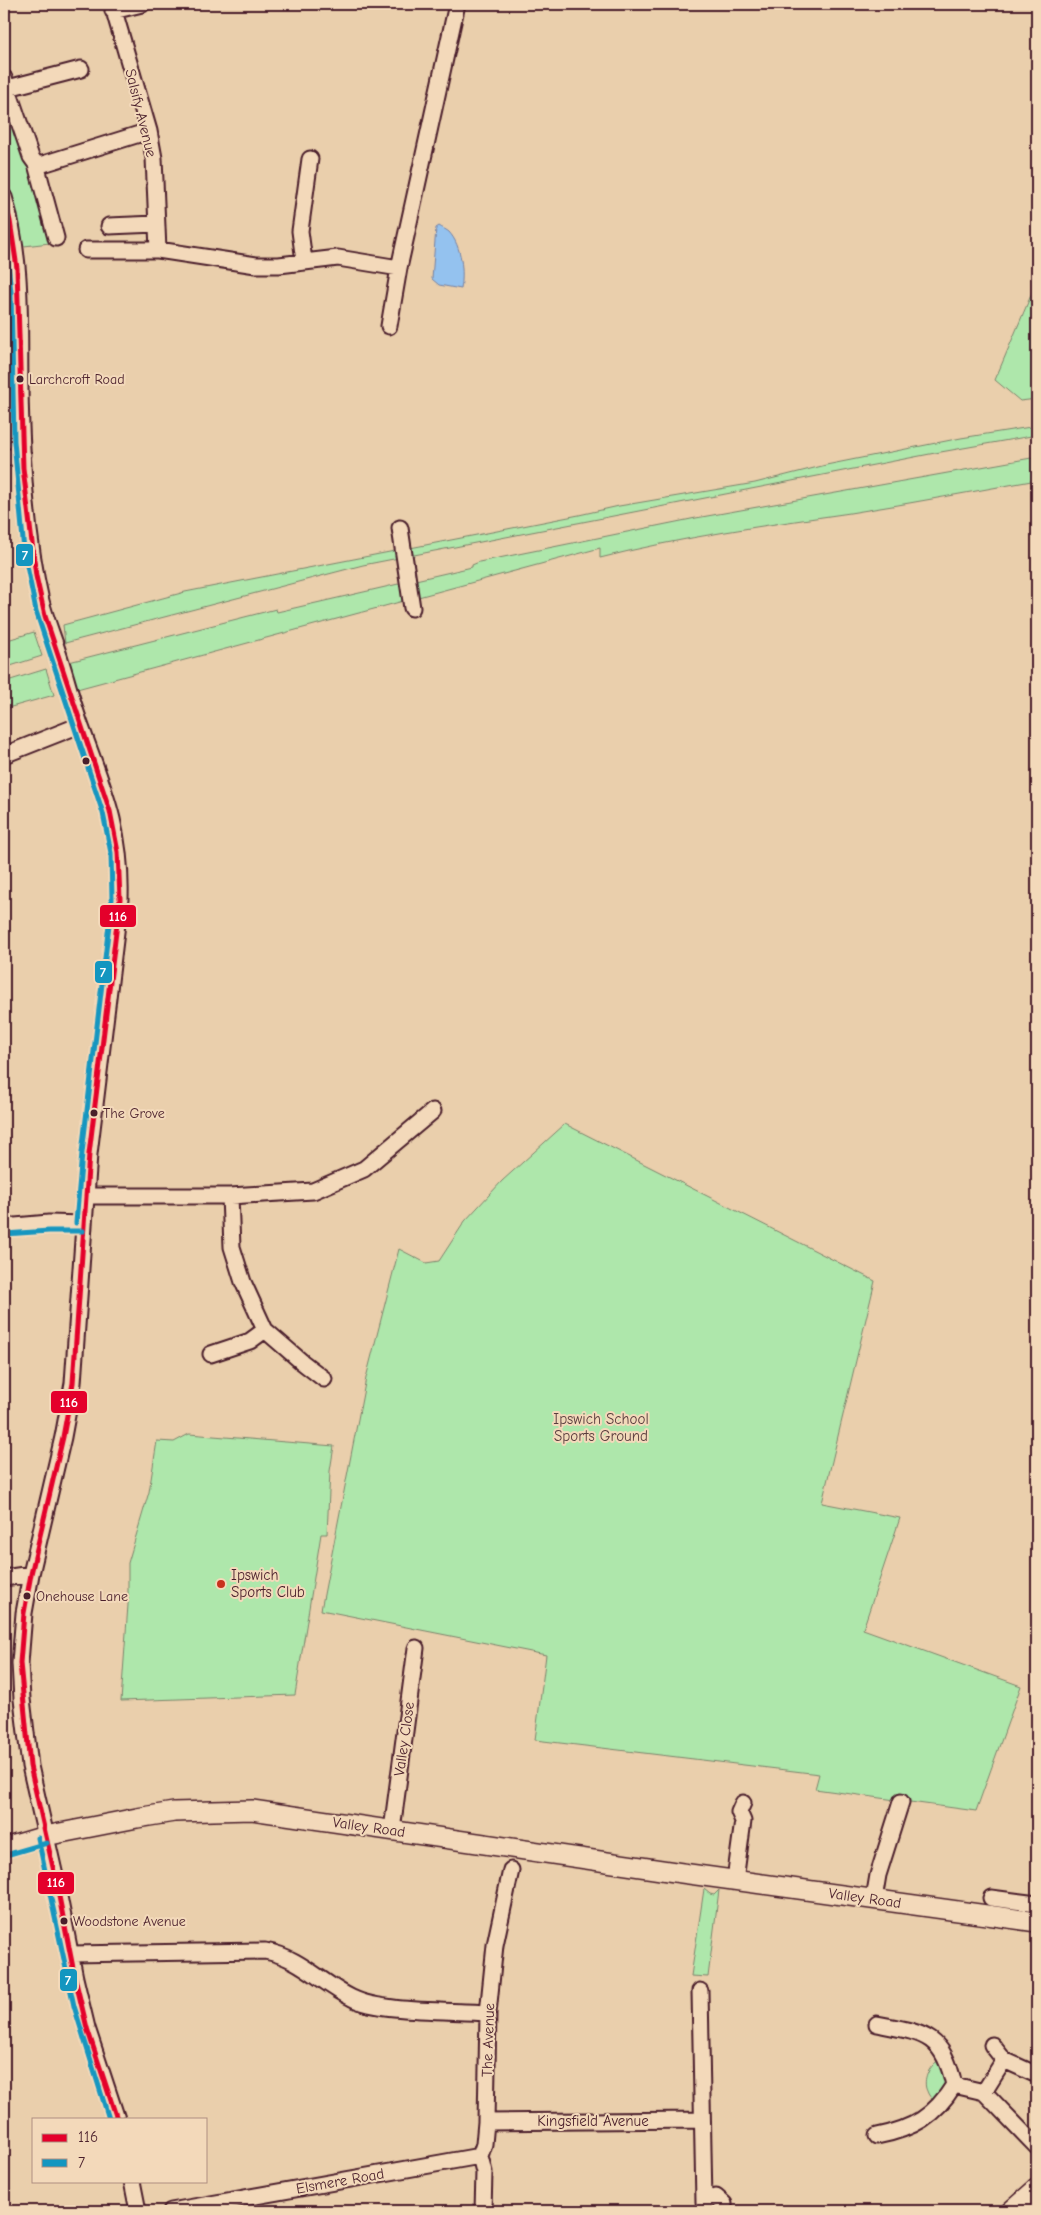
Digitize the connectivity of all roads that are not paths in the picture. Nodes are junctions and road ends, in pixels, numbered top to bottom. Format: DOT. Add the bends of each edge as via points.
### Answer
graph roads {
  1 [pos="142,4"];
  2 [pos="457,4"];
  3 [pos="112,7"];
  4 [pos="81,69"];
  5 [pos="6,83"];
  6 [pos="149,131"];
  7 [pos="310,159"];
  8 [pos="36,164"];
  9 [pos="4,196"];
  10 [pos="156,224"];
  11 [pos="109,226"];
  12 [pos="56,238"];
  13 [pos="86,250"];
  14 [pos="158,250"];
  15 [pos="304,261"];
  16 [pos="399,268"];
  17 [pos="389,326"];
  18 [pos="23,455"];
  19 [pos="4,458"];
  20 [pos="400,528"];
  21 [pos="412,608"];
  22 [pos="80,725"];
  23 [pos="4,754"];
  24 [pos="433,1111"];
  25 [pos="85,1196"];
  26 [pos="230,1196"];
  27 [pos="83,1224"];
  28 [pos="4,1227"];
  29 [pos="265,1330"];
  30 [pos="211,1354"];
  31 [pos="324,1379"];
  32 [pos="31,1574"];
  33 [pos="4,1578"];
  34 [pos="416,1648"];
  35 [pos="901,1802"];
  36 [pos="737,1808"];
  37 [pos="392,1830"];
  38 [pos="45,1836"];
  39 [pos="4,1848"];
  40 [pos="511,1870"];
  41 [pos="735,1880"];
  42 [pos="874,1898"];
  43 [pos="995,1904"];
  44 [pos="1037,1904"];
  45 [pos="1037,1922"];
  46 [pos="70,1954"];
  47 [pos="700,1991"];
  48 [pos="488,2013"];
  49 [pos="876,2024"];
  50 [pos="992,2045"];
  51 [pos="1004,2060"];
  52 [pos="1037,2075"];
  53 [pos="954,2085"];
  54 [pos="984,2092"];
  55 [pos="117,2118"];
  56 [pos="701,2120"];
  57 [pos="486,2122"];
  58 [pos="874,2138"];
  59 [pos="1037,2147"];
  60 [pos="480,2156"];
  61 [pos="132,2182"];
  62 [pos="1037,2188"];
  63 [pos="704,2207"];
  64 [pos="138,2211"];
  65 [pos="171,2211"];
  66 [pos="483,2211"];
  67 [pos="724,2211"];
  68 [pos="1011,2211"];
  1 -- 3 [label="street"];
  2 -- 16 [label="street"];
  3 -- 6 [label="street, Salsify Avenue"];
  4 -- 5 [label="street"];
  5 -- 8 [label="street"];
  6 -- 8 [label="street"];
  6 -- 10 [label="street, Salsify Avenue" via="155,173"];
  7 -- 15 [label="street" via="300,230"];
  8 -- 12 [label="street"];
  9 -- 18 [label="street" via="20,283"];
  10 -- 11 [label="street"];
  10 -- 14 [label="street, Salsify Avenue"];
  13 -- 14 [label="street"];
  14 -- 15 [label="street" via="256,265"];
  15 -- 16 [label="street" via="338,258"];
  16 -- 17 [label="street"];
  18 -- 19 [label="street"];
  18 -- 22 [label="street" via="33,553 47,622"];
  20 -- 21 [label="street"];
  22 -- 23 [label="street"];
  22 -- 25 [label="street" via="114,822 121,875"];
  24 -- 26 [label="street" via="364,1169 312,1191"];
  25 -- 26 [label="street"];
  25 -- 27 [label="street"];
  26 -- 29 [label="street" via="232,1247"];
  27 -- 28 [label="street"];
  27 -- 32 [label="street" via="73,1383"];
  29 -- 30 [label="street" via="250,1341"];
  29 -- 31 [label="street"];
  32 -- 33 [label="street"];
  32 -- 38 [label="street" via="21,1641 22,1690 30,1766"];
  34 -- 37 [label="street, Valley Close"];
  35 -- 42 [label="street"];
  36 -- 41 [label="street" via="743,1821"];
  37 -- 38 [label="main road, Valley Road" via="252,1810 218,1810 137,1818"];
  37 -- 41 [label="main road, Valley Road"];
  38 -- 39 [label="main road, Valley Road"];
  38 -- 46 [label="street"];
  40 -- 48 [label="street, The Avenue" via="495,1945"];
  41 -- 42 [label="main road, Valley Road"];
  42 -- 43 [label="main road, Valley Road"];
  43 -- 44 [label="street, Valley Road"];
  43 -- 45 [label="main road, Valley Road"];
  46 -- 48 [label="street" via="265,1951 303,1965 352,1998 366,2003"];
  46 -- 55 [label="street" via="87,2028"];
  47 -- 56 [label="street"];
  48 -- 57 [label="street, The Avenue"];
  49 -- 53 [label="street" via="914,2031 932,2040 947,2058"];
  50 -- 51 [label="street"];
  51 -- 52 [label="street"];
  51 -- 54 [label="street"];
  53 -- 54 [label="street"];
  53 -- 58 [label="street" via="936,2110 922,2121"];
  54 -- 59 [label="street"];
  56 -- 57 [label="street, Kingsfield Avenue"];
  56 -- 63 [label="street"];
  57 -- 60 [label="street, The Avenue"];
  60 -- 65 [label="street, Elsmere Road"];
  60 -- 66 [label="street, The Avenue" via="484,2172"];
  61 -- 64 [label="street"];
  62 -- 68 [label="main road"];
  63 -- 67 [label="street" via="709,2197 720,2198"];
}
